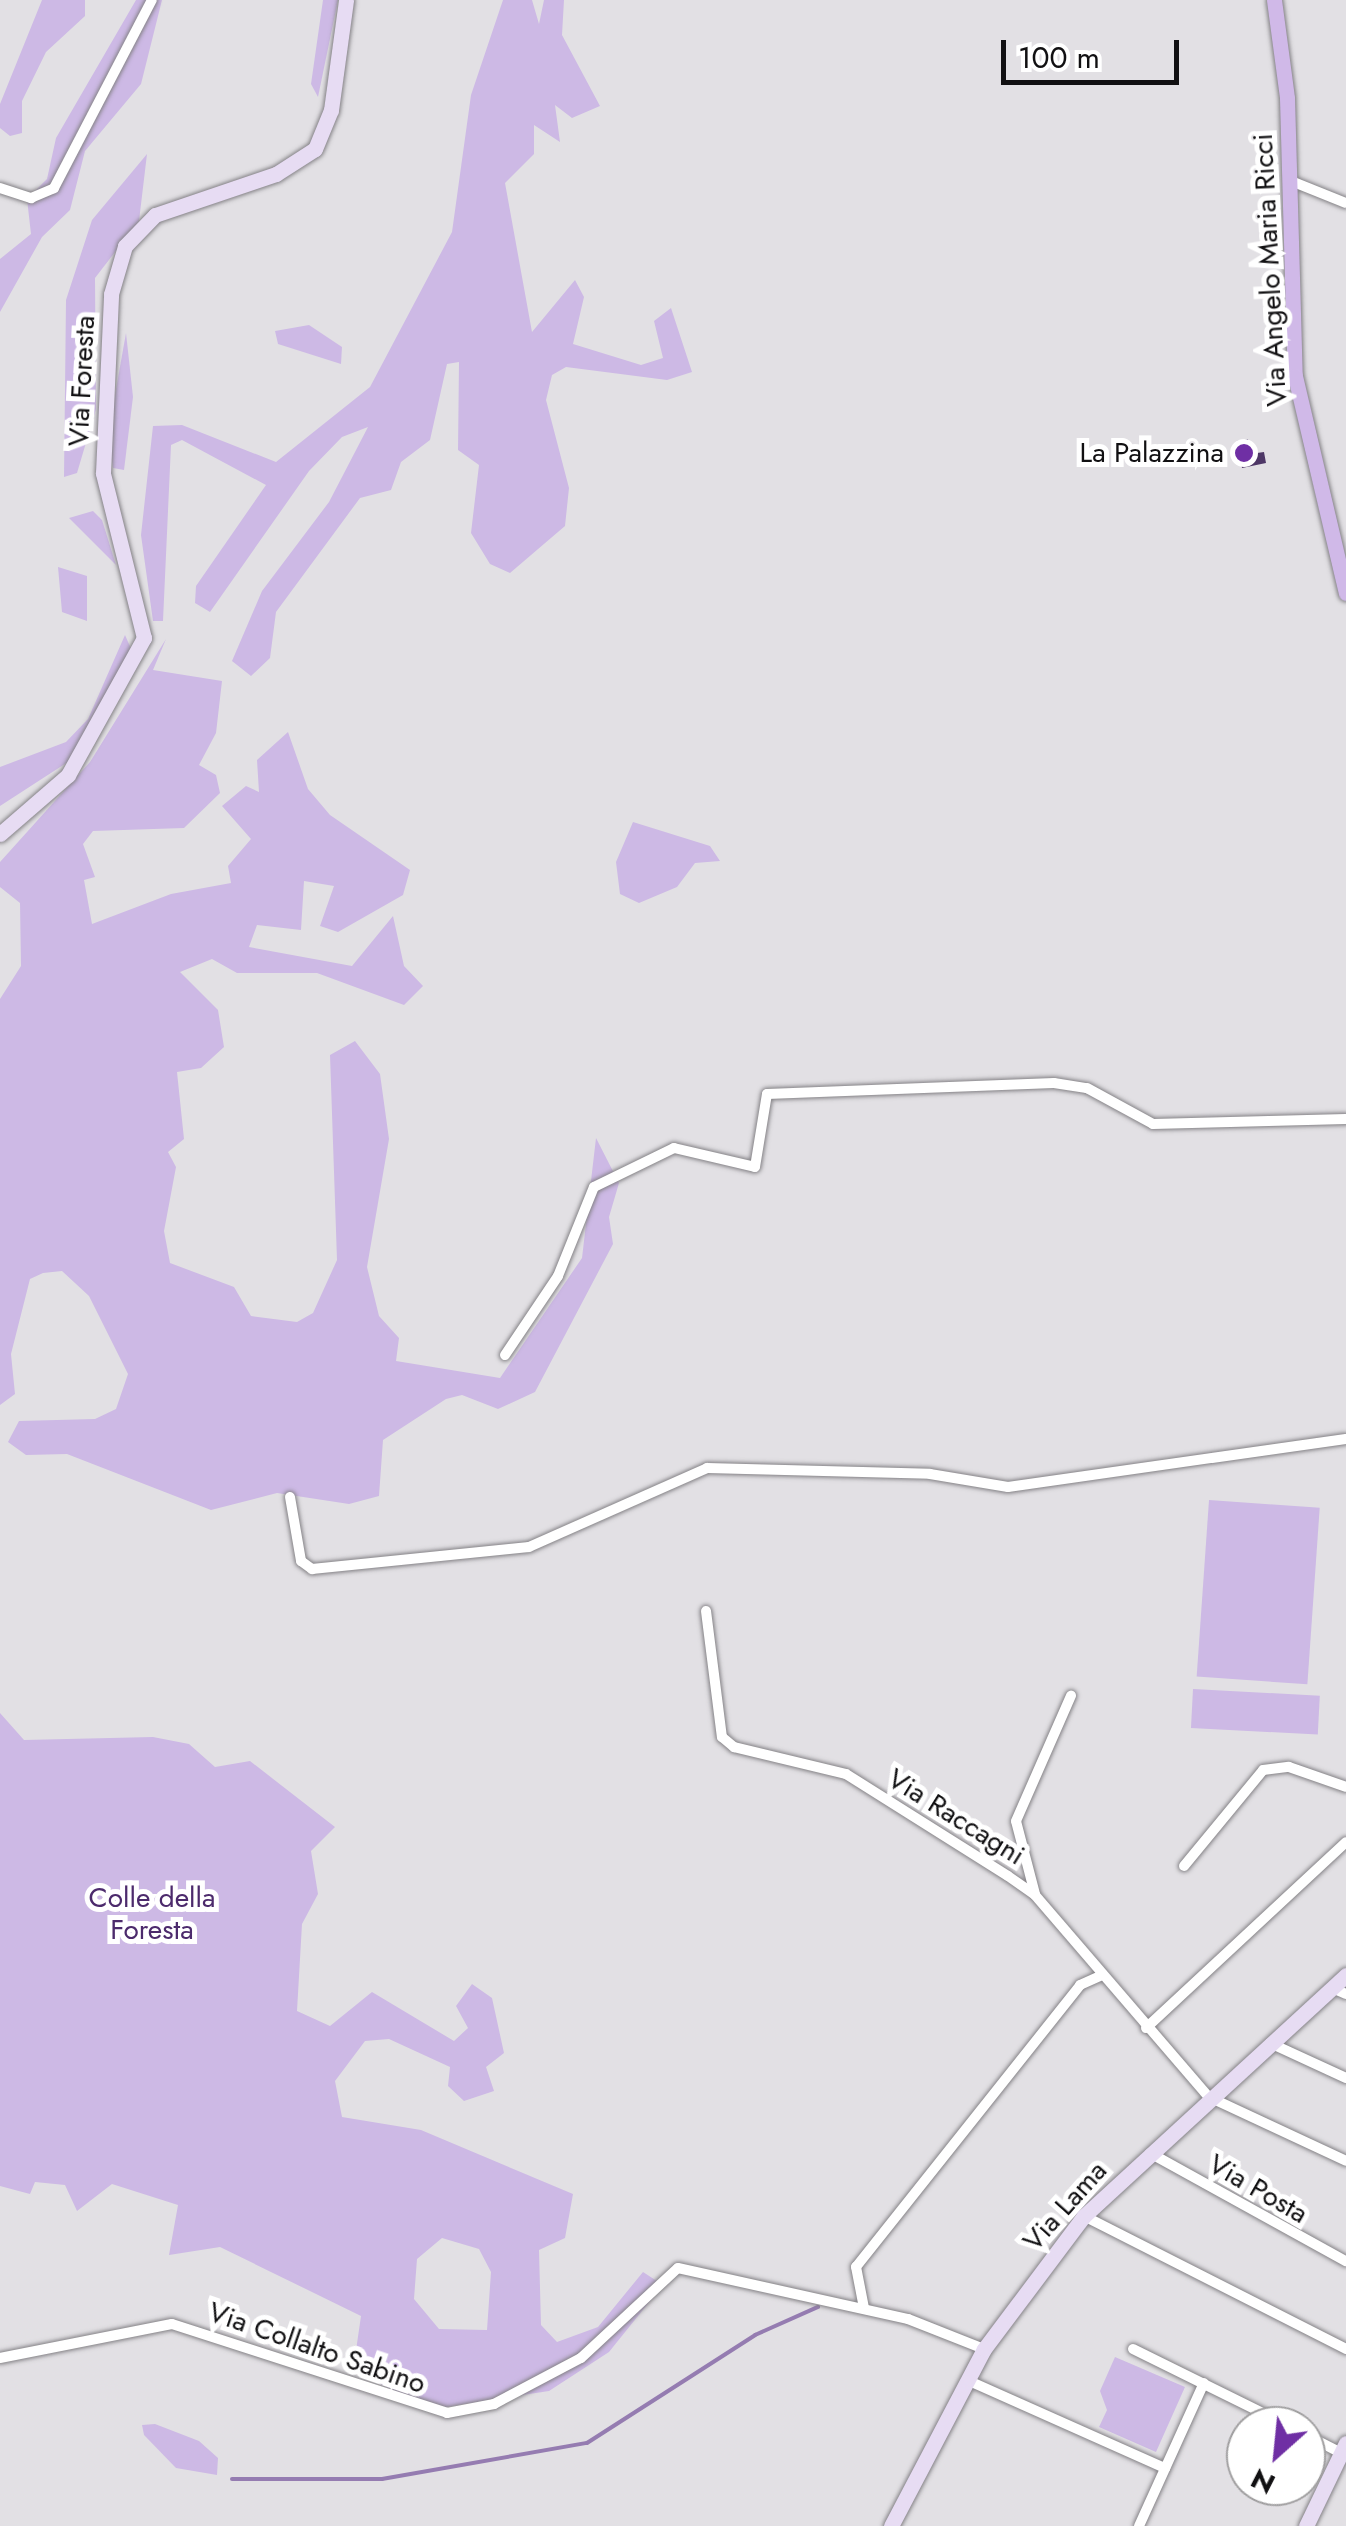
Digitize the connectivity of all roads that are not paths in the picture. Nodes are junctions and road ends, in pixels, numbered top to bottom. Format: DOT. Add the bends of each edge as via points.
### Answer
graph roads {
  1 [pos="152,0"];
  2 [pos="346,0"];
  3 [pos="1274,0"];
  4 [pos="1290,181"];
  5 [pos="0,188"];
  6 [pos="1346,203"];
  7 [pos="1346,594"];
  8 [pos="0,834"];
  9 [pos="1346,1119"];
  10 [pos="505,1355"];
  11 [pos="1346,1440"];
  12 [pos="290,1497"];
  13 [pos="706,1610"];
  14 [pos="1071,1696"];
  15 [pos="1346,1786"];
  16 [pos="1346,1842"];
  17 [pos="1184,1866"];
  18 [pos="1036,1895"];
  19 [pos="1100,1976"];
  20 [pos="1346,1976"];
  21 [pos="1339,1991"];
  22 [pos="1146,2028"];
  23 [pos="1270,2043"];
  24 [pos="1346,2078"];
  25 [pos="1209,2098"];
  26 [pos="1150,2153"];
  27 [pos="1346,2161"];
  28 [pos="1084,2216"];
  29 [pos="1346,2261"];
  30 [pos="864,2308"];
  31 [pos="1132,2348"];
  32 [pos="984,2349"];
  33 [pos="1346,2349"];
  34 [pos="0,2358"];
  35 [pos="967,2380"];
  36 [pos="1204,2383"];
  37 [pos="1249,2406"];
  38 [pos="1344,2448"];
  39 [pos="1165,2468"];
  40 [pos="891,2526"];
  41 [pos="1139,2526"];
  42 [pos="1306,2526"];
  1 -- 5 [label="street" via="54,188 32,198"];
  2 -- 8 [label="main road, Via Foresta" via="330,110 315,149 276,174 155,215 125,246 111,294 103,473 144,638 68,774"];
  3 -- 4 [label="main road, Via Angelo Maria Ricci"];
  4 -- 6 [label="street"];
  4 -- 7 [label="main road, Via Angelo Maria Ricci" via="1295,376"];
  9 -- 10 [label="street" via="1153,1124 1087,1088 1054,1083 767,1094 755,1167 674,1148 594,1187 558,1276"];
  11 -- 12 [label="street" via="1008,1488 930,1474 707,1468 529,1547 312,1568 288,1516"];
  13 -- 18 [label="street, Via Raccagni" via="722,1737 771,1763 846,1774"];
  14 -- 18 [label="street" via="1016,1821"];
  15 -- 17 [label="street" via="1289,1767 1263,1770"];
  16 -- 22 [label="street"];
  18 -- 19 [label="street, Via Raccagni"];
  19 -- 22 [label="street, Via Raccagni"];
  19 -- 30 [label="street" via="1080,1986 856,2267"];
  20 -- 21 [label="main road, Via Lama"];
  21 -- 23 [label="main road, Via Lama"];
  22 -- 25 [label="street, Via Raccagni"];
  23 -- 24 [label="street"];
  23 -- 25 [label="main road, Via Lama"];
  25 -- 26 [label="main road, Via Lama"];
  25 -- 27 [label="street"];
  26 -- 28 [label="main road, Via Lama"];
  26 -- 29 [label="street, Via Posta"];
  28 -- 32 [label="main road, Via Lama"];
  28 -- 33 [label="street"];
  30 -- 32 [label="street, Via Collalto Sabino"];
  30 -- 34 [label="street, Via Collalto Sabino" via="678,2268 581,2358 494,2404 447,2413 172,2324"];
  31 -- 36 [label="street"];
  32 -- 35 [label="main road, Via Lama"];
  35 -- 39 [label="street"];
  35 -- 40 [label="main road, Via Lama"];
  36 -- 37 [label="street"];
  36 -- 39 [label="street"];
  38 -- 42 [label="main road"];
  39 -- 41 [label="street"];
}
